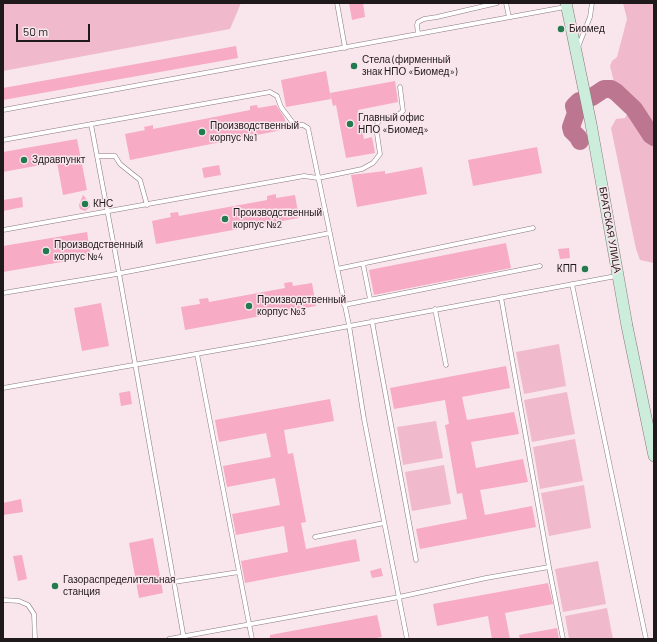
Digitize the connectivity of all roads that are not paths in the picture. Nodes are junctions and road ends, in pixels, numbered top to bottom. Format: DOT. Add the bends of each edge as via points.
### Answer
graph roads {
  1 [pos="337,3"];
  2 [pos="497,3"];
  3 [pos="506,3"];
  4 [pos="592,3"];
  5 [pos="567,5"];
  6 [pos="509,18"];
  7 [pos="418,34"];
  8 [pos="345,48"];
  9 [pos="577,55"];
  10 [pos="400,87"];
  11 [pos="3,110"];
  12 [pos="91,124"];
  13 [pos="3,140"];
  14 [pos="98,156"];
  15 [pos="318,178"];
  16 [pos="147,205"];
  17 [pos="108,211"];
  18 [pos="533,228"];
  19 [pos="3,230"];
  20 [pos="330,234"];
  21 [pos="363,264"];
  22 [pos="540,266"];
  23 [pos="337,269"];
  24 [pos="119,273"];
  25 [pos="618,275"];
  26 [pos="572,284"];
  27 [pos="3,293"];
  28 [pos="502,297"];
  29 [pos="370,299"];
  30 [pos="344,305"];
  31 [pos="435,309"];
  32 [pos="372,321"];
  33 [pos="349,325"];
  34 [pos="197,354"];
  35 [pos="134,365"];
  36 [pos="446,365"];
  37 [pos="3,388"];
  38 [pos="654,456"];
  39 [pos="384,523"];
  40 [pos="315,536"];
  41 [pos="416,560"];
  42 [pos="549,567"];
  43 [pos="239,572"];
  44 [pos="174,582"];
  45 [pos="398,597"];
  46 [pos="3,600"];
  47 [pos="249,625"];
  48 [pos="184,637"];
  49 [pos="35,639"];
  50 [pos="169,639"];
  51 [pos="252,639"];
  52 [pos="407,639"];
  53 [pos="563,639"];
  54 [pos="646,639"];
  1 -- 8 [label="lane"];
  2 -- 7 [label="lane" via="424,19 418,22"];
  3 -- 6 [label="lane"];
  4 -- 9 [label="lane"];
  5 -- 6 [label="lane"];
  5 -- 9 [label="main road, БРАТСКАЯ УЛИЦА"];
  6 -- 7 [label="lane"];
  7 -- 8 [label="lane"];
  8 -- 11 [label="lane"];
  9 -- 25 [label="main road, БРАТСКАЯ УЛИЦА"];
  10 -- 15 [label="lane" via="403,111 382,119 377,124 380,151 377,159 362,169"];
  12 -- 13 [label="lane"];
  12 -- 14 [label="lane"];
  12 -- 15 [label="lane" via="270,92 277,96 282,110 293,123 308,128"];
  14 -- 16 [label="lane" via="115,156 120,164 140,180"];
  14 -- 17 [label="lane"];
  15 -- 16 [label="lane" via="304,176"];
  15 -- 20 [label="lane"];
  16 -- 17 [label="lane"];
  17 -- 19 [label="lane"];
  17 -- 24 [label="lane"];
  18 -- 21 [label="lane"];
  20 -- 23 [label="lane"];
  20 -- 24 [label="lane"];
  21 -- 23 [label="lane"];
  21 -- 29 [label="lane"];
  22 -- 29 [label="lane"];
  23 -- 30 [label="lane"];
  24 -- 27 [label="lane"];
  24 -- 35 [label="lane"];
  25 -- 26 [label="lane"];
  25 -- 38 [label="main road, БРАТСКАЯ УЛИЦА"];
  26 -- 28 [label="lane"];
  26 -- 54 [label="lane"];
  28 -- 31 [label="lane"];
  28 -- 42 [label="lane"];
  29 -- 30 [label="lane"];
  30 -- 33 [label="lane"];
  31 -- 32 [label="lane"];
  31 -- 36 [label="lane"];
  32 -- 33 [label="lane"];
  32 -- 41 [label="lane"];
  33 -- 34 [label="lane"];
  33 -- 39 [label="lane"];
  34 -- 35 [label="lane"];
  34 -- 43 [label="lane"];
  35 -- 37 [label="lane"];
  35 -- 44 [label="lane"];
  39 -- 40 [label="lane"];
  39 -- 45 [label="lane"];
  42 -- 45 [label="lane"];
  42 -- 53 [label="lane"];
  43 -- 44 [label="lane"];
  43 -- 47 [label="lane"];
  44 -- 48 [label="lane"];
  45 -- 47 [label="lane"];
  45 -- 52 [label="lane"];
  46 -- 49 [label="lane" via="19,601 28,605 34,614"];
  47 -- 48 [label="lane"];
  47 -- 51 [label="lane"];
  48 -- 50 [label="lane"];
}
